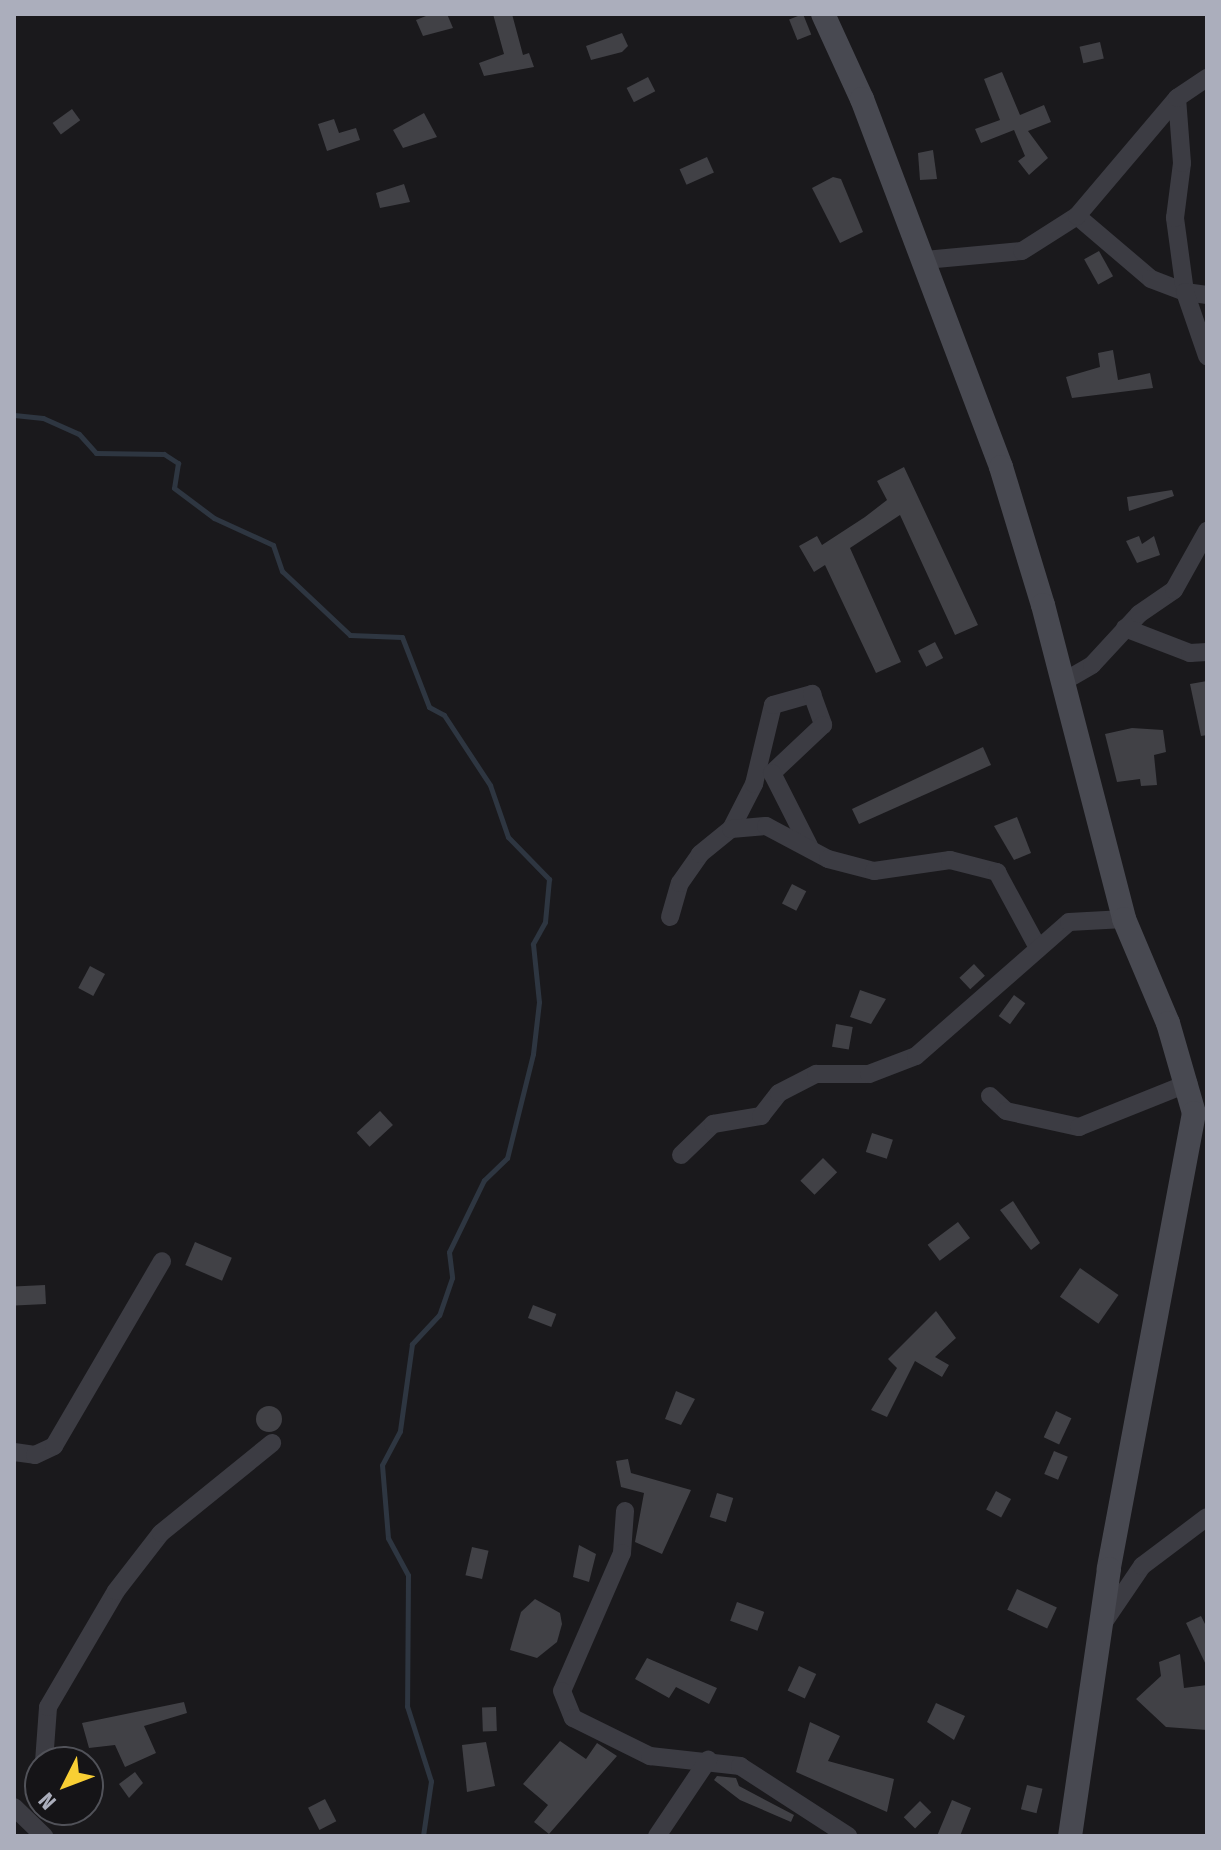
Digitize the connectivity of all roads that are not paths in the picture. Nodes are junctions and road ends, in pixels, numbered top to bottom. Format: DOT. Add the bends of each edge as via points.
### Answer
graph roads {
  1 [pos="823,14"];
  2 [pos="1207,78"];
  3 [pos="1177,98"];
  4 [pos="1077,216"];
  5 [pos="925,260"];
  6 [pos="1185,292"];
  7 [pos="1207,295"];
  8 [pos="1207,356"];
  9 [pos="1207,531"];
  10 [pos="1125,628"];
  11 [pos="1207,652"];
  12 [pos="1061,683"];
  13 [pos="758,750"];
  14 [pos="772,773"];
  15 [pos="731,829"];
  16 [pos="809,846"];
  17 [pos="670,917"];
  18 [pos="1124,919"];
  19 [pos="1037,946"];
  20 [pos="1189,1083"];
  21 [pos="990,1096"];
  22 [pos="1200,1120"];
  23 [pos="681,1155"];
  24 [pos="162,1261"];
  25 [pos="272,1443"];
  26 [pos="14,1452"];
  27 [pos="625,1511"];
  28 [pos="1207,1517"];
  29 [pos="1099,1631"];
  30 [pos="45,1746"];
  31 [pos="708,1760"];
  32 [pos="657,1836"];
  33 [pos="848,1836"];
  34 [pos="1070,1836"];
  1 -- 5 [label="street"];
  2 -- 3 [label="street"];
  3 -- 4 [label="street"];
  3 -- 6 [label="street" via="1182,163 1175,218"];
  4 -- 5 [label="street" via="1022,251"];
  4 -- 6 [label="street" via="1151,279"];
  5 -- 12 [label="street" via="1001,467"];
  6 -- 7 [label="street"];
  6 -- 8 [label="street"];
  9 -- 10 [label="street" via="1174,590"];
  10 -- 11 [label="street" via="1190,653"];
  10 -- 12 [label="street" via="1092,665"];
  12 -- 18 [label="street"];
  13 -- 14 [label="street"];
  13 -- 14 [label="street" via="773,705 812,694 823,725"];
  13 -- 15 [label="street" via="754,784"];
  14 -- 16 [label="street"];
  15 -- 16 [label="street" via="766,826"];
  15 -- 17 [label="street" via="700,854 680,883"];
  16 -- 19 [label="street" via="828,859 874,871 950,860 997,872"];
  18 -- 19 [label="street" via="1069,922"];
  18 -- 20 [label="street"];
  19 -- 23 [label="street" via="916,1056 869,1074 816,1074 779,1093 761,1116 713,1124"];
  20 -- 21 [label="street" via="1079,1127 1052,1126 1006,1111"];
  20 -- 22 [label="street"];
  22 -- 29 [label="street"];
  24 -- 26 [label="street" via="54,1446 35,1455"];
  25 -- 30 [label="street" via="161,1533 116,1591 48,1707"];
  27 -- 31 [label="street" via="622,1553 562,1691 573,1718 650,1756"];
  28 -- 29 [label="street" via="1142,1566"];
  29 -- 34 [label="street"];
  31 -- 32 [label="street"];
  31 -- 33 [label="street" via="740,1766"];
}
